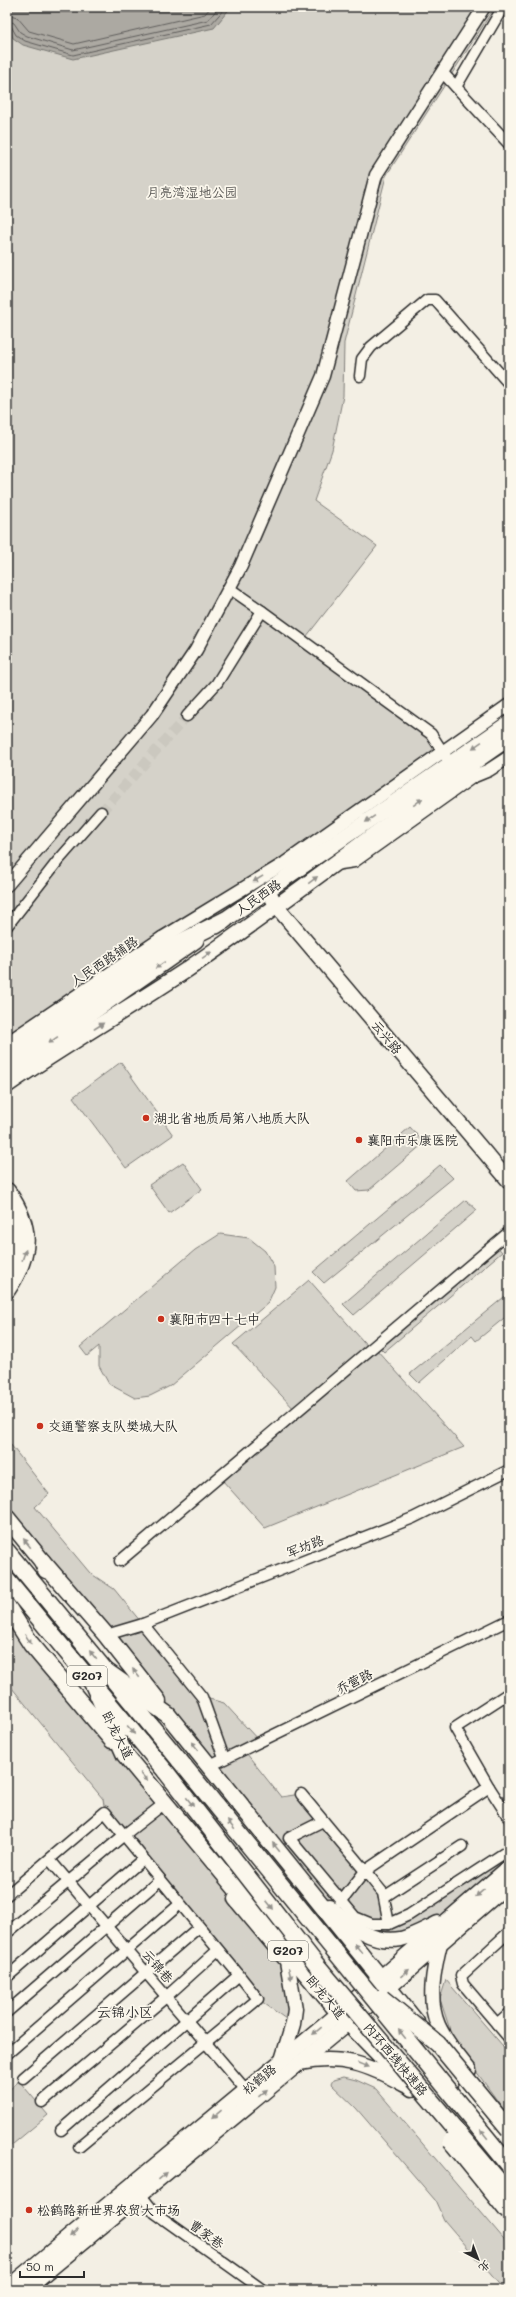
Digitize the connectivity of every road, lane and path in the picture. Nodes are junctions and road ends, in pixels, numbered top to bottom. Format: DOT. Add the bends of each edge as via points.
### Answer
graph roads {
  1 [pos="484,7"];
  2 [pos="503,7"];
  3 [pos="442,72"];
  4 [pos="456,86"];
  5 [pos="509,144"];
  6 [pos="360,376"];
  7 [pos="509,384"];
  8 [pos="229,588"];
  9 [pos="262,611"];
  10 [pos="509,705"];
  11 [pos="187,716"];
  12 [pos="509,723"];
  13 [pos="509,738"];
  14 [pos="446,757"];
  15 [pos="509,757"];
  16 [pos="101,812"];
  17 [pos="334,864"];
  18 [pos="7,885"];
  19 [pos="268,890"];
  20 [pos="277,907"];
  21 [pos="225,920"];
  22 [pos="7,926"];
  23 [pos="162,938"];
  24 [pos="7,1043"];
  25 [pos="7,1055"];
  26 [pos="7,1072"];
  27 [pos="7,1085"];
  28 [pos="509,1181"];
  29 [pos="7,1191"];
  30 [pos="7,1220"];
  31 [pos="509,1232"];
  32 [pos="7,1264"];
  33 [pos="7,1290"];
  34 [pos="509,1470"];
  35 [pos="7,1518"];
  36 [pos="7,1551"];
  37 [pos="42,1561"];
  38 [pos="120,1561"];
  39 [pos="7,1581"];
  40 [pos="7,1602"];
  41 [pos="7,1606"];
  42 [pos="509,1620"];
  43 [pos="144,1624"];
  44 [pos="106,1635"];
  45 [pos="80,1638"];
  46 [pos="66,1650"];
  47 [pos="106,1671"];
  48 [pos="92,1682"];
  49 [pos="509,1694"];
  50 [pos="168,1715"];
  51 [pos="125,1755"];
  52 [pos="224,1758"];
  53 [pos="180,1761"];
  54 [pos="210,1766"];
  55 [pos="166,1772"];
  56 [pos="490,1787"];
  57 [pos="301,1794"];
  58 [pos="165,1803"];
  59 [pos="509,1818"];
  60 [pos="323,1821"];
  61 [pos="124,1835"];
  62 [pos="462,1846"];
  63 [pos="509,1850"];
  64 [pos="205,1851"];
  65 [pos="143,1859"];
  66 [pos="50,1860"];
  67 [pos="509,1867"];
  68 [pos="365,1871"];
  69 [pos="160,1880"];
  70 [pos="68,1882"];
  71 [pos="509,1884"];
  72 [pos="308,1887"];
  73 [pos="7,1895"];
  74 [pos="384,1897"];
  75 [pos="341,1902"];
  76 [pos="180,1904"];
  77 [pos="89,1906"];
  78 [pos="453,1916"];
  79 [pos="389,1924"];
  80 [pos="106,1927"];
  81 [pos="199,1927"];
  82 [pos="509,1932"];
  83 [pos="7,1934"];
  84 [pos="440,1943"];
  85 [pos="332,1949"];
  86 [pos="218,1950"];
  87 [pos="127,1951"];
  88 [pos="316,1963"];
  89 [pos="146,1972"];
  90 [pos="239,1975"];
  91 [pos="7,1977"];
  92 [pos="385,1982"];
  93 [pos="166,1997"];
  94 [pos="7,2012"];
  95 [pos="509,2013"];
  96 [pos="344,2018"];
  97 [pos="187,2021"];
  98 [pos="497,2024"];
  99 [pos="509,2038"];
  100 [pos="205,2042"];
  101 [pos="8,2053"];
  102 [pos="282,2060"];
  103 [pos="297,2064"];
  104 [pos="23,2078"];
  105 [pos="246,2090"];
  106 [pos="42,2102"];
  107 [pos="428,2104"];
  108 [pos="505,2122"];
  109 [pos="61,2130"];
  110 [pos="509,2146"];
  111 [pos="78,2147"];
  112 [pos="509,2164"];
  113 [pos="509,2193"];
  114 [pos="140,2194"];
  115 [pos="509,2203"];
  116 [pos="509,2213"];
  117 [pos="7,2288"];
  118 [pos="25,2290"];
  119 [pos="263,2290"];
  1 -- 3 [label="street"];
  2 -- 4 [label="street"];
  3 -- 4 [label="street"];
  3 -- 8 [label="street" via="376,175 323,376"];
  4 -- 5 [label="street"];
  6 -- 7 [label="street" via="362,360 371,347 427,300 435,300"];
  8 -- 9 [label="street"];
  8 -- 18 [label="street" via="196,650 152,716"];
  9 -- 11 [label="street" via="217,683"];
  9 -- 14 [label="street" via="431,734"];
  10 -- 14 [label="street"];
  12 -- 14 [label="main road, 人民西路, one-way"];
  17 -- 13 [label="main road, 人民西路, one-way"];
  14 -- 19 [label="main road, 人民西路, one-way"];
  14 -- 23 [label="street, one-way" via="285,863"];
  15 -- 17 [label="street" via="472,777 354,862"];
  16 -- 22 [label="street" via="57,862"];
  20 -- 17 [label="main road, 人民西路, one-way"];
  19 -- 20 [label="main road, 云兴路"];
  19 -- 21 [label="main road, 人民西路"];
  27 -- 20 [label="main road, 人民西路, one-way" via="185,971"];
  20 -- 28 [label="main road, 云兴路"];
  21 -- 23 [label="street, 人民西路辅路"];
  21 -- 25 [label="highway" via="140,962"];
  21 -- 26 [label="main road, 人民西路, one-way"];
  23 -- 24 [label="street, 人民西路辅路"];
  33 -- 29 [label="highway, one-way" via="17,1275 27,1248 24,1222"];
  30 -- 32 [label="highway" via="12,1233"];
  31 -- 38 [label="street"];
  34 -- 43 [label="street, 军坊路" via="413,1518"];
  37 -- 35 [label="highway, one-way"];
  36 -- 45 [label="highway, 卧龙大道 / G207"];
  37 -- 44 [label="highway"];
  37 -- 45 [label="highway"];
  39 -- 46 [label="highway, 卧龙大道 / G207"];
  40 -- 46 [label="highway"];
  41 -- 51 [label="highway, one-way" via="31,1644"];
  42 -- 52 [label="street, 乔营路"];
  43 -- 44 [label="street, 军坊路"];
  43 -- 52 [label="street" via="202,1697"];
  50 -- 44 [label="highway, one-way"];
  47 -- 45 [label="highway, 卧龙大道 / G207, one-way"];
  46 -- 48 [label="highway, 卧龙大道 / G207"];
  47 -- 50 [label="highway, 卧龙大道 / G207"];
  47 -- 53 [label="highway, 卧龙大道 / G207"];
  48 -- 51 [label="highway, 卧龙大道 / G207"];
  48 -- 55 [label="highway, 卧龙大道 / G207, one-way"];
  49 -- 56 [label="street" via="455,1728"];
  54 -- 50 [label="highway, 卧龙大道 / G207, one-way"];
  51 -- 58 [label="highway, 卧龙大道 / G207, one-way"];
  52 -- 54 [label="street, 乔营路"];
  85 -- 53 [label="highway, 内环西线快速路, one-way, bridge"];
  72 -- 54 [label="highway, 卧龙大道 / G207, one-way"];
  55 -- 88 [label="highway, 内环西线快速路, one-way, bridge"];
  56 -- 59 [label="street"];
  56 -- 68 [label="street"];
  57 -- 60 [label="street"];
  58 -- 61 [label="street"];
  58 -- 64 [label="highway, 卧龙大道 / G207"];
  60 -- 68 [label="street"];
  60 -- 75 [label="street" via="289,1838"];
  61 -- 65 [label="street"];
  61 -- 66 [label="street" via="105,1812"];
  61 -- 70 [label="street"];
  62 -- 74 [label="street"];
  63 -- 79 [label="street" via="409,1915"];
  64 -- 96 [label="highway, 卧龙大道 / G207"];
  64 -- 102 [label="main road, one-way" via="230,1893 287,1961 295,2009"];
  65 -- 69 [label="street"];
  65 -- 77 [label="street"];
  66 -- 70 [label="street, 云锦巷"];
  66 -- 73 [label="street"];
  67 -- 78 [label="main road, 松鹤路, one-way"];
  68 -- 74 [label="street"];
  68 -- 75 [label="street"];
  69 -- 76 [label="street"];
  69 -- 80 [label="street"];
  70 -- 77 [label="street, 云锦巷"];
  70 -- 83 [label="street"];
  71 -- 84 [label="main road, 松鹤路"];
  72 -- 78 [label="main road" via="338,1916 375,1939 402,1938"];
  92 -- 72 [label="highway, 卧龙大道 / G207, one-way"];
  74 -- 79 [label="street"];
  75 -- 79 [label="street" via="355,1917 372,1924"];
  76 -- 81 [label="street"];
  76 -- 87 [label="street"];
  77 -- 80 [label="street, 云锦巷"];
  77 -- 91 [label="street"];
  78 -- 92 [label="main road, 松鹤路"];
  80 -- 87 [label="street, 云锦巷"];
  80 -- 94 [label="street"];
  81 -- 86 [label="street"];
  81 -- 89 [label="street"];
  82 -- 98 [label="street" via="461,1976 463,1984"];
  92 -- 84 [label="main road, 松鹤路, one-way"];
  84 -- 108 [label="main road" via="434,1966 432,1999 438,2024"];
  85 -- 108 [label="highway, bridge" via="388,2004 438,2044"];
  112 -- 85 [label="highway, 内环西线快速路, one-way, bridge"];
  86 -- 90 [label="street"];
  86 -- 93 [label="street"];
  87 -- 89 [label="street, 云锦巷"];
  87 -- 101 [label="street"];
  88 -- 113 [label="highway, 内环西线快速路, bridge"];
  88 -- 116 [label="highway, bridge" via="365,2021 398,2076"];
  89 -- 93 [label="street, 云锦巷"];
  89 -- 104 [label="street"];
  90 -- 97 [label="street"];
  90 -- 100 [label="street" via="258,1999"];
  92 -- 96 [label="main road, 松鹤路"];
  92 -- 110 [label="highway, 卧龙大道 / G207"];
  93 -- 97 [label="street, 云锦巷"];
  93 -- 106 [label="street"];
  95 -- 98 [label="street"];
  96 -- 102 [label="main road, 松鹤路, one-way"];
  96 -- 103 [label="main road, 松鹤路"];
  96 -- 107 [label="highway, 卧龙大道 / G207"];
  97 -- 100 [label="street, 云锦巷"];
  97 -- 109 [label="street"];
  98 -- 99 [label="street"];
  100 -- 105 [label="street, 云锦巷"];
  100 -- 111 [label="street"];
  102 -- 105 [label="main road, 松鹤路"];
  103 -- 107 [label="main road, one-way" via="328,2059 355,2062 414,2089"];
  114 -- 103 [label="main road, 松鹤路, one-way"];
  105 -- 117 [label="main road, 松鹤路, one-way"];
  107 -- 115 [label="highway, 卧龙大道 / G207"];
  108 -- 110 [label="main road"];
  114 -- 118 [label="main road, 松鹤路"];
  114 -- 119 [label="street, 曹家巷" via="156,2213"];
}
